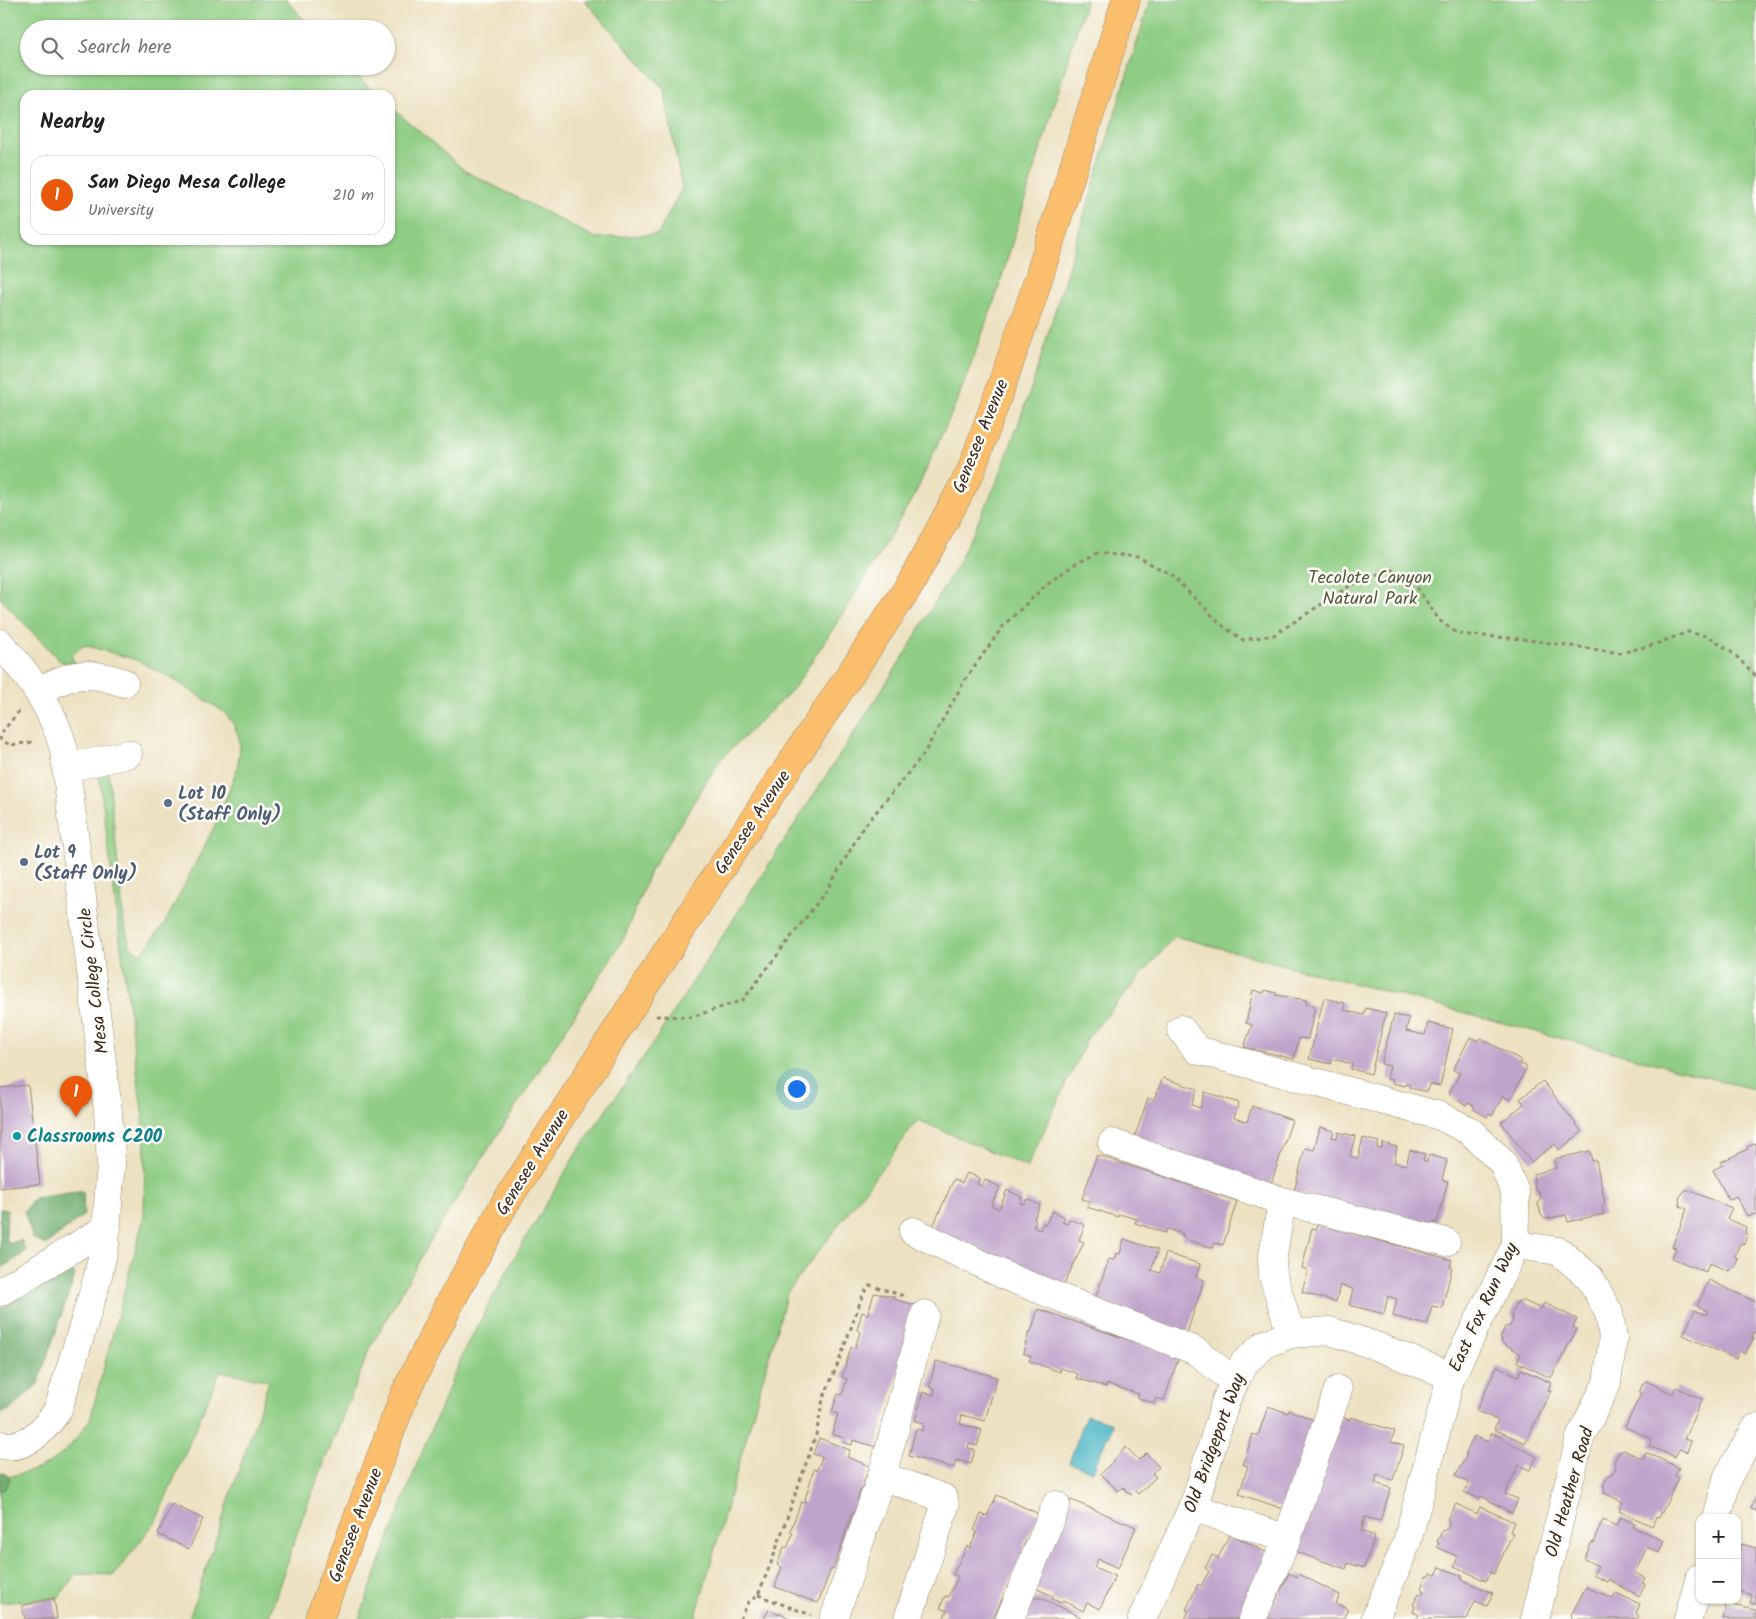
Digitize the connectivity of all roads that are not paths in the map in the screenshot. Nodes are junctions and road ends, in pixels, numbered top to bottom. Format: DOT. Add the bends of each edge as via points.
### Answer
graph roads {
  1 [pos="1126,0"];
  2 [pos="0,644"];
  3 [pos="124,683"];
  4 [pos="39,691"];
  5 [pos="128,754"];
  6 [pos="68,768"];
  7 [pos="1181,1029"];
  8 [pos="1112,1143"];
  9 [pos="1282,1201"];
  10 [pos="107,1228"];
  11 [pos="913,1231"];
  12 [pos="1446,1242"];
  13 [pos="1516,1245"];
  14 [pos="0,1292"];
  15 [pos="925,1314"];
  16 [pos="1291,1334"];
  17 [pos="1451,1376"];
  18 [pos="1235,1382"];
  19 [pos="1338,1390"];
  20 [pos="1756,1428"];
  21 [pos="0,1445"];
  22 [pos="882,1476"];
  23 [pos="1056,1505"];
  24 [pos="1192,1507"];
  25 [pos="1717,1514"];
  26 [pos="1287,1539"];
  27 [pos="1696,1591"];
  28 [pos="824,1617"];
  29 [pos="319,1619"];
  30 [pos="908,1619"];
  31 [pos="1010,1619"];
  32 [pos="1142,1619"];
  33 [pos="1252,1619"];
  34 [pos="1375,1619"];
  35 [pos="1535,1619"];
  36 [pos="1688,1619"];
  1 -- 29 [label="main road, Genesee Avenue" via="1031,302 971,471 911,583 504,1205 406,1391"];
  2 -- 4 [label="street, Mesa College Circle"];
  3 -- 4 [label="street" via="101,675 66,676"];
  4 -- 6 [label="street, Mesa College Circle" via="60,735"];
  5 -- 6 [label="street"];
  6 -- 10 [label="street, Mesa College Circle" via="108,1111 111,1164"];
  7 -- 13 [label="street, East Fox Run Way" via="1197,1050 1440,1116 1470,1131 1502,1162 1515,1192"];
  8 -- 9 [label="street"];
  9 -- 12 [label="street"];
  9 -- 16 [label="street" via="1272,1276"];
  10 -- 14 [label="street"];
  10 -- 21 [label="street, Mesa College Circle" via="97,1280 58,1409 35,1437 19,1444"];
  11 -- 18 [label="street" via="1010,1278 1196,1351"];
  13 -- 17 [label="street, East Fox Run Way"];
  13 -- 35 [label="street, Old Heather Road" via="1559,1251 1590,1278 1609,1313 1614,1338 1607,1383 1580,1438"];
  15 -- 22 [label="street"];
  16 -- 17 [label="street, Old Bridgeport Way" via="1330,1331"];
  16 -- 18 [label="street, Old Bridgeport Way" via="1265,1344 1244,1364"];
  17 -- 34 [label="street, East Fox Run Way" via="1408,1542"];
  18 -- 24 [label="street, Old Bridgeport Way" via="1226,1400"];
  19 -- 26 [label="street"];
  20 -- 25 [label="street" via="1728,1476"];
  22 -- 28 [label="street"];
  22 -- 30 [label="street" via="943,1498 945,1506"];
  23 -- 31 [label="street"];
  24 -- 26 [label="street"];
  24 -- 32 [label="street, Old Bridgeport Way"];
  26 -- 33 [label="street"];
  27 -- 36 [label="street"];
}
